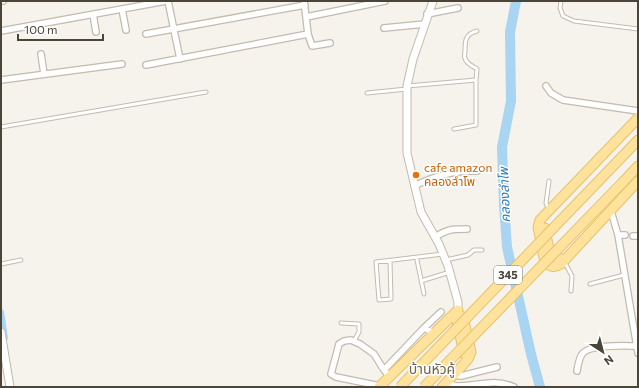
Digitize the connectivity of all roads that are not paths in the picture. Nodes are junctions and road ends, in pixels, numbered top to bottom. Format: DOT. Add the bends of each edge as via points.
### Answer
graph roads {
  1 [pos="167,1"];
  2 [pos="385,1"];
  3 [pos="433,1"];
  4 [pos="562,1"];
  5 [pos="304,3"];
  6 [pos="458,8"];
  7 [pos="122,9"];
  8 [pos="93,14"];
  9 [pos="427,14"];
  10 [pos="306,17"];
  11 [pos="425,24"];
  12 [pos="384,28"];
  13 [pos="174,29"];
  14 [pos="638,29"];
  15 [pos="126,30"];
  16 [pos="477,31"];
  17 [pos="1,32"];
  18 [pos="96,32"];
  19 [pos="146,34"];
  20 [pos="308,34"];
  21 [pos="330,43"];
  22 [pos="41,54"];
  23 [pos="180,59"];
  24 [pos="122,64"];
  25 [pos="146,65"];
  26 [pos="44,74"];
  27 [pos="1,80"];
  28 [pos="476,80"];
  29 [pos="546,86"];
  30 [pos="407,87"];
  31 [pos="206,92"];
  32 [pos="367,93"];
  33 [pos="638,111"];
  34 [pos="638,118"];
  35 [pos="1,127"];
  36 [pos="454,129"];
  37 [pos="638,140"];
  38 [pos="638,166"];
  39 [pos="477,171"];
  40 [pos="549,181"];
  41 [pos="638,181"];
  42 [pos="414,186"];
  43 [pos="548,211"];
  44 [pos="611,211"];
  45 [pos="467,229"];
  46 [pos="618,235"];
  47 [pos="625,236"];
  48 [pos="435,237"];
  49 [pos="482,250"];
  50 [pos="444,257"];
  51 [pos="21,260"];
  52 [pos="417,260"];
  53 [pos="390,261"];
  54 [pos="565,261"];
  55 [pos="1,264"];
  56 [pos="450,272"];
  57 [pos="624,275"];
  58 [pos="421,280"];
  59 [pos="590,284"];
  60 [pos="571,291"];
  61 [pos="424,294"];
  62 [pos="458,310"];
  63 [pos="442,312"];
  64 [pos="341,323"];
  65 [pos="636,323"];
  66 [pos="424,328"];
  67 [pos="636,330"];
  68 [pos="1,332"];
  69 [pos="434,333"];
  70 [pos="354,341"];
  71 [pos="637,346"];
  72 [pos="638,353"];
  73 [pos="497,367"];
  74 [pos="577,371"];
  75 [pos="456,373"];
  76 [pos="387,374"];
  77 [pos="444,385"];
  78 [pos="10,387"];
  79 [pos="380,387"];
  80 [pos="400,387"];
  81 [pos="424,387"];
  82 [pos="514,387"];
  1 -- 7 [label="street"];
  1 -- 13 [label="street"];
  2 -- 10 [label="street"];
  3 -- 9 [label="street"];
  4 -- 14 [label="lane" via="560,8 563,16 574,21"];
  5 -- 10 [label="street"];
  5 -- 13 [label="street"];
  6 -- 9 [label="street"];
  7 -- 8 [label="street"];
  7 -- 15 [label="street"];
  8 -- 17 [label="street"];
  8 -- 18 [label="street"];
  9 -- 11 [label="street"];
  10 -- 20 [label="street"];
  11 -- 12 [label="street"];
  11 -- 30 [label="street"];
  13 -- 19 [label="street"];
  13 -- 23 [label="street"];
  16 -- 28 [label="lane" via="465,40 464,58 477,69"];
  20 -- 21 [label="street" via="312,46"];
  20 -- 23 [label="street"];
  22 -- 26 [label="street"];
  23 -- 25 [label="street"];
  24 -- 26 [label="street"];
  26 -- 27 [label="street"];
  28 -- 30 [label="lane"];
  28 -- 36 [label="lane" via="476,125"];
  29 -- 33 [label="street" via="551,93 563,100"];
  30 -- 32 [label="lane"];
  30 -- 42 [label="street" via="407,152"];
  31 -- 35 [label="lane"];
  34 -- 43 [label="main road"];
  37 -- 80 [label="main road, 345, bridge"];
  38 -- 81 [label="main road, 345, bridge"];
  39 -- 42 [label="street" via="461,170"];
  40 -- 43 [label="lane" via="546,203"];
  41 -- 44 [label="main road"];
  42 -- 48 [label="street" via="421,212"];
  43 -- 54 [label="main road" via="543,221 551,255"];
  44 -- 46 [label="street"];
  44 -- 54 [label="main road"];
  45 -- 48 [label="street" via="452,229"];
  46 -- 47 [label="street"];
  46 -- 57 [label="street"];
  48 -- 50 [label="street"];
  49 -- 50 [label="lane" via="474,250 468,255"];
  50 -- 53 [label="lane"];
  50 -- 56 [label="street"];
  51 -- 55 [label="lane"];
  52 -- 58 [label="lane"];
  53 -- 53 [label="lane" via="376,262 379,300 390,299"];
  54 -- 60 [label="lane" via="572,276"];
  56 -- 58 [label="lane"];
  56 -- 62 [label="street"];
  57 -- 59 [label="lane"];
  57 -- 65 [label="street"];
  58 -- 61 [label="lane"];
  62 -- 69 [label="main road"];
  62 -- 75 [label="main road" via="463,356"];
  63 -- 66 [label="street"];
  64 -- 70 [label="lane" via="359,324 359,332"];
  65 -- 67 [label="street"];
  66 -- 69 [label="street"];
  66 -- 76 [label="street"];
  67 -- 71 [label="street"];
  68 -- 78 [label="street"];
  69 -- 76 [label="main road"];
  70 -- 76 [label="street" via="374,354"];
  70 -- 79 [label="street" via="339,344 331,374"];
  71 -- 72 [label="street"];
  71 -- 74 [label="street" via="588,350 580,357"];
  73 -- 75 [label="street" via="461,376"];
  75 -- 77 [label="main road"];
  76 -- 79 [label="main road"];
  77 -- 82 [label="street" via="456,387 504,383"];
}
